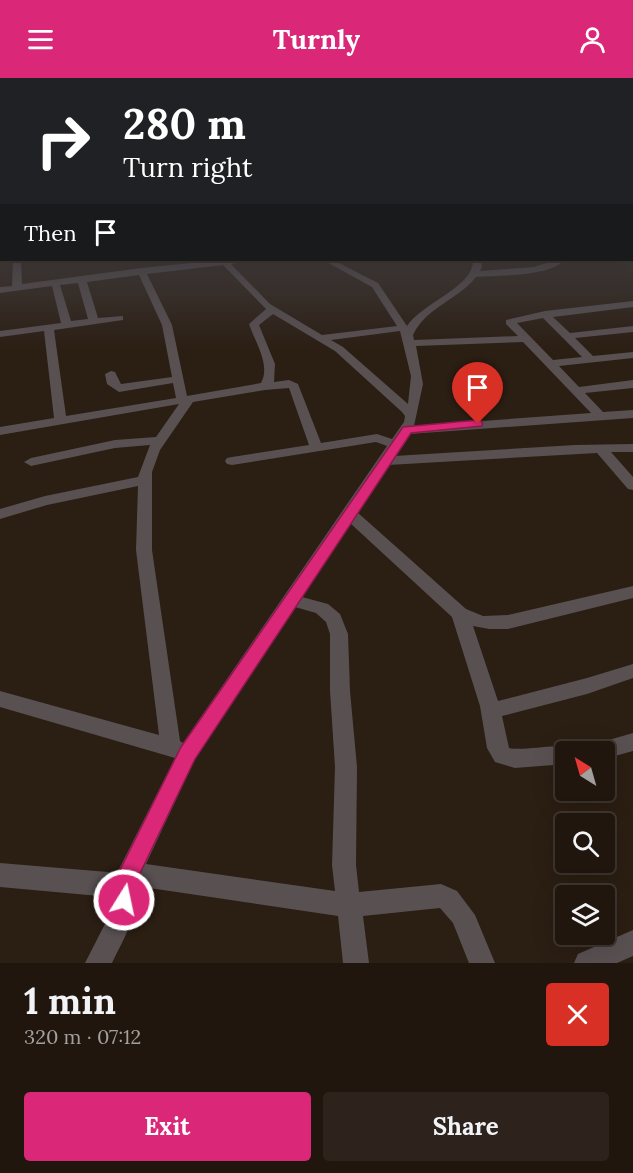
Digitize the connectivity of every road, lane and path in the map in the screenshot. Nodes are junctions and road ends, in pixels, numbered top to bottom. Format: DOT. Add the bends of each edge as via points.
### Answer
graph roads {
  1 [pos="17,269"];
  2 [pos="154,269"];
  3 [pos="226,269"];
  4 [pos="345,269"];
  5 [pos="477,269"];
  6 [pos="529,269"];
  7 [pos="141,271"];
  8 [pos="475,273"];
  9 [pos="82,279"];
  10 [pos="55,282"];
  11 [pos="18,288"];
  12 [pos="0,290"];
  13 [pos="633,304"];
  14 [pos="272,309"];
  15 [pos="545,315"];
  16 [pos="119,318"];
  17 [pos="94,322"];
  18 [pos="67,326"];
  19 [pos="49,328"];
  20 [pos="633,329"];
  21 [pos="0,334"];
  22 [pos="407,335"];
  23 [pos="567,336"];
  24 [pos="321,338"];
  25 [pos="525,339"];
  26 [pos="633,355"];
  27 [pos="591,360"];
  28 [pos="549,364"];
  29 [pos="111,374"];
  30 [pos="178,380"];
  31 [pos="633,384"];
  32 [pos="265,386"];
  33 [pos="576,391"];
  34 [pos="185,399"];
  35 [pos="633,414"];
  36 [pos="411,416"];
  37 [pos="600,416"];
  38 [pos="60,420"];
  39 [pos="1,429"];
  40 [pos="407,430"];
  41 [pos="161,440"];
  42 [pos="396,445"];
  43 [pos="316,446"];
  44 [pos="600,448"];
  45 [pos="633,448"];
  46 [pos="232,461"];
  47 [pos="385,461"];
  48 [pos="31,462"];
  49 [pos="145,480"];
  50 [pos="633,486"];
  51 [pos="349,513"];
  52 [pos="0,514"];
  53 [pos="633,592"];
  54 [pos="291,600"];
  55 [pos="460,614"];
  56 [pos="633,671"];
  57 [pos="0,699"];
  58 [pos="490,711"];
  59 [pos="633,742"];
  60 [pos="615,747"];
  61 [pos="180,750"];
  62 [pos="555,756"];
  63 [pos="0,875"];
  64 [pos="125,881"];
  65 [pos="348,905"];
  66 [pos="633,943"];
  67 [pos="98,963"];
  68 [pos="356,963"];
  69 [pos="482,963"];
  70 [pos="587,963"];
  1 -- 11 [label="street"];
  2 -- 7 [label="street"];
  3 -- 14 [label="street"];
  4 -- 22 [label="street" via="375,285"];
  5 -- 8 [label="street"];
  6 -- 8 [label="street"];
  7 -- 9 [label="street"];
  7 -- 30 [label="street" via="167,325"];
  8 -- 22 [label="street" via="458,291 421,315"];
  9 -- 10 [label="street"];
  9 -- 17 [label="street"];
  10 -- 11 [label="street"];
  10 -- 18 [label="street"];
  11 -- 12 [label="street"];
  13 -- 15 [label="street"];
  14 -- 24 [label="street"];
  14 -- 32 [label="street" via="254,324 269,364 270,378"];
  15 -- 23 [label="street"];
  15 -- 25 [label="street" via="511,320"];
  16 -- 17 [label="street"];
  17 -- 18 [label="street"];
  18 -- 19 [label="street"];
  19 -- 21 [label="street"];
  19 -- 38 [label="street"];
  20 -- 23 [label="street"];
  22 -- 24 [label="street"];
  22 -- 25 [label="street"];
  22 -- 36 [label="street" via="418,391"];
  23 -- 27 [label="street"];
  24 -- 36 [label="street" via="352,359"];
  25 -- 28 [label="street"];
  26 -- 27 [label="street"];
  27 -- 28 [label="street"];
  28 -- 33 [label="street"];
  29 -- 30 [label="street" via="113,384 119,388"];
  30 -- 34 [label="street"];
  31 -- 33 [label="street"];
  32 -- 34 [label="street"];
  32 -- 43 [label="street" via="294,386"];
  33 -- 37 [label="street"];
  34 -- 38 [label="street"];
  34 -- 41 [label="street"];
  35 -- 37 [label="street"];
  36 -- 40 [label="street"];
  37 -- 40 [label="street"];
  38 -- 39 [label="street"];
  40 -- 42 [label="street"];
  41 -- 48 [label="street" via="115,444"];
  41 -- 49 [label="street" via="147,462"];
  42 -- 43 [label="street" via="376,438"];
  42 -- 47 [label="street"];
  43 -- 46 [label="street"];
  44 -- 45 [label="street"];
  44 -- 47 [label="street"];
  44 -- 50 [label="street"];
  47 -- 51 [label="street"];
  49 -- 52 [label="street"];
  49 -- 61 [label="street" via="144,550"];
  51 -- 54 [label="street"];
  51 -- 55 [label="street"];
  53 -- 55 [label="street" via="508,622 486,624"];
  54 -- 61 [label="street"];
  54 -- 65 [label="street" via="322,608 334,619 339,634"];
  55 -- 58 [label="street"];
  56 -- 58 [label="street"];
  57 -- 61 [label="street"];
  58 -- 62 [label="street" via="502,755 526,759"];
  59 -- 60 [label="street"];
  61 -- 64 [label="street"];
  63 -- 64 [label="street" via="108,884"];
  64 -- 65 [label="street"];
  64 -- 67 [label="street" via="117,925"];
  65 -- 68 [label="street"];
  65 -- 69 [label="street" via="449,898 458,907"];
  66 -- 70 [label="street"];
}
